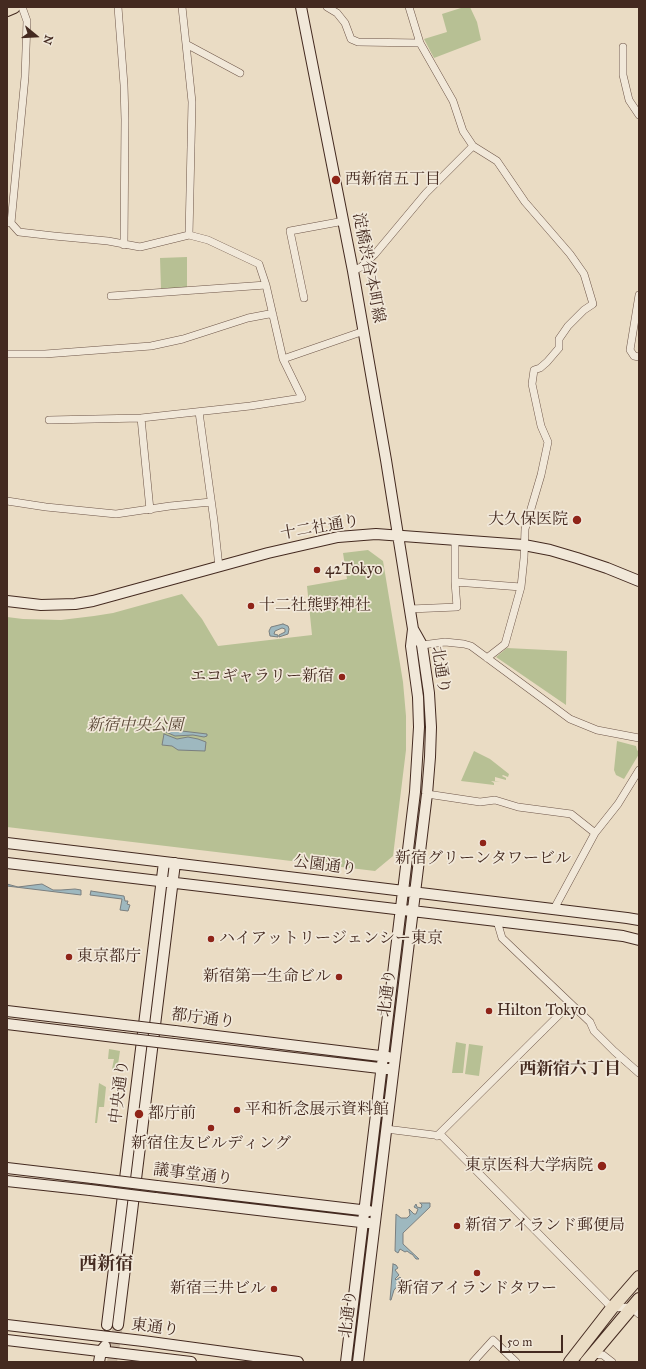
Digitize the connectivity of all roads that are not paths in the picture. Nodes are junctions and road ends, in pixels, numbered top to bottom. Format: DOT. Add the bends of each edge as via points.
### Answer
graph roads {
  1 [pos="14,7"];
  2 [pos="22,7"];
  3 [pos="118,7"];
  4 [pos="182,7"];
  5 [pos="301,7"];
  6 [pos="327,7"];
  7 [pos="409,7"];
  8 [pos="7,10"];
  9 [pos="420,43"];
  10 [pos="186,44"];
  11 [pos="623,47"];
  12 [pos="240,73"];
  13 [pos="639,115"];
  14 [pos="473,146"];
  15 [pos="344,221"];
  16 [pos="9,223"];
  17 [pos="189,235"];
  18 [pos="124,245"];
  19 [pos="353,271"];
  20 [pos="266,285"];
  21 [pos="639,295"];
  22 [pos="111,296"];
  23 [pos="304,298"];
  24 [pos="273,315"];
  25 [pos="364,331"];
  26 [pos="7,354"];
  27 [pos="639,356"];
  28 [pos="283,359"];
  29 [pos="199,412"];
  30 [pos="142,418"];
  31 [pos="49,420"];
  32 [pos="7,501"];
  33 [pos="211,502"];
  34 [pos="150,510"];
  35 [pos="398,535"];
  36 [pos="455,539"];
  37 [pos="524,545"];
  38 [pos="219,567"];
  39 [pos="639,581"];
  40 [pos="455,582"];
  41 [pos="521,587"];
  42 [pos="7,601"];
  43 [pos="410,609"];
  44 [pos="413,629"];
  45 [pos="422,645"];
  46 [pos="487,658"];
  47 [pos="639,738"];
  48 [pos="639,770"];
  49 [pos="427,794"];
  50 [pos="595,833"];
  51 [pos="7,843"];
  52 [pos="164,862"];
  53 [pos="7,863"];
  54 [pos="175,863"];
  55 [pos="161,882"];
  56 [pos="173,883"];
  57 [pos="403,891"];
  58 [pos="415,892"];
  59 [pos="554,909"];
  60 [pos="400,910"];
  61 [pos="413,911"];
  62 [pos="639,920"];
  63 [pos="497,922"];
  64 [pos="639,940"];
  65 [pos="570,1004"];
  66 [pos="7,1011"];
  67 [pos="7,1024"];
  68 [pos="383,1056"];
  69 [pos="395,1057"];
  70 [pos="381,1068"];
  71 [pos="394,1070"];
  72 [pos="639,1073"];
  73 [pos="386,1129"];
  74 [pos="437,1136"];
  75 [pos="7,1168"];
  76 [pos="7,1181"];
  77 [pos="364,1210"];
  78 [pos="376,1212"];
  79 [pos="362,1223"];
  80 [pos="375,1224"];
  81 [pos="639,1277"];
  82 [pos="636,1307"];
  83 [pos="612,1308"];
  84 [pos="7,1325"];
  85 [pos="107,1325"];
  86 [pos="118,1325"];
  87 [pos="114,1338"];
  88 [pos="7,1340"];
  89 [pos="101,1351"];
  90 [pos="119,1358"];
  91 [pos="590,1358"];
  92 [pos="99,1362"];
  93 [pos="191,1362"];
  94 [pos="298,1362"];
  95 [pos="346,1362"];
  96 [pos="358,1362"];
  97 [pos="472,1362"];
  98 [pos="516,1362"];
  99 [pos="570,1362"];
  100 [pos="612,1362"];
  1 -- 8 [label="main road"];
  2 -- 16 [label="street" via="27,21 25,77"];
  3 -- 18 [label="street" via="125,120"];
  4 -- 10 [label="street"];
  5 -- 15 [label="main road, 淀橋渋谷本町線"];
  6 -- 9 [label="street" via="345,23 351,40"];
  7 -- 9 [label="street"];
  9 -- 14 [label="street" via="453,101 463,131"];
  10 -- 12 [label="street"];
  10 -- 17 [label="street" via="192,102"];
  11 -- 13 [label="street" via="623,75 629,100"];
  14 -- 19 [label="street" via="426,193 376,254"];
  14 -- 37 [label="street" via="497,161 525,202 570,254 584,274 593,304 568,326 559,339 559,348 547,362 534,370 532,384 541,426 548,442 525,529"];
  15 -- 19 [label="main road, 淀橋渋谷本町線"];
  15 -- 23 [label="street" via="290,231"];
  16 -- 18 [label="street" via="19,232 108,241"];
  17 -- 18 [label="street" via="140,247"];
  17 -- 20 [label="street" via="208,240 259,264"];
  19 -- 25 [label="main road, 淀橋渋谷本町線"];
  20 -- 22 [label="street"];
  20 -- 24 [label="street"];
  21 -- 27 [label="street" via="630,350 634,356"];
  24 -- 26 [label="street" via="248,318 183,339 151,346 45,354"];
  24 -- 28 [label="street"];
  25 -- 28 [label="street"];
  25 -- 35 [label="main road, 淀橋渋谷本町線"];
  28 -- 29 [label="street" via="302,398"];
  29 -- 30 [label="street"];
  29 -- 33 [label="street"];
  30 -- 31 [label="street"];
  30 -- 34 [label="street"];
  32 -- 34 [label="street" via="116,514"];
  33 -- 34 [label="street"];
  33 -- 38 [label="street"];
  35 -- 36 [label="main road, 十二社通り"];
  35 -- 38 [label="main road, 十二社通り" via="338,537"];
  35 -- 43 [label="main road, 北通り"];
  36 -- 37 [label="main road, 十二社通り"];
  36 -- 40 [label="street"];
  37 -- 39 [label="main road, 十二社通り" via="577,558"];
  37 -- 41 [label="street"];
  38 -- 42 [label="main road, 十二社通り" via="75,604 41,605"];
  40 -- 41 [label="street"];
  40 -- 43 [label="street" via="457,607"];
  41 -- 46 [label="street" via="505,644"];
  43 -- 44 [label="main road, 北通り"];
  44 -- 45 [label="main road, 北通り"];
  44 -- 57 [label="main road, 北通り" via="411,646 418,697 418,756"];
  45 -- 46 [label="street" via="445,642 464,644"];
  45 -- 49 [label="main road, 北通り" via="431,727"];
  46 -- 47 [label="street" via="570,718 597,730"];
  48 -- 50 [label="street" via="618,804"];
  49 -- 50 [label="street" via="480,802 495,800 518,807 571,814"];
  49 -- 58 [label="main road, 北通り"];
  50 -- 59 [label="street"];
  51 -- 52 [label="main road, 公園通り"];
  52 -- 54 [label="main road, 公園通り"];
  52 -- 55 [label="main road, 中央通り"];
  53 -- 55 [label="main road"];
  54 -- 56 [label="main road, 中央通り"];
  54 -- 57 [label="main road, 公園通り"];
  55 -- 56 [label="main road"];
  55 -- 85 [label="main road, 中央通り"];
  56 -- 60 [label="main road"];
  56 -- 86 [label="main road, 中央通り"];
  57 -- 58 [label="main road, 公園通り"];
  57 -- 60 [label="main road, 北通り"];
  58 -- 59 [label="main road, 公園通り"];
  58 -- 61 [label="main road, 北通り"];
  59 -- 62 [label="main road, 公園通り"];
  60 -- 61 [label="main road"];
  60 -- 68 [label="main road, 北通り"];
  61 -- 63 [label="main road"];
  61 -- 69 [label="main road, 北通り"];
  63 -- 64 [label="main road"];
  63 -- 65 [label="street" via="502,938"];
  65 -- 72 [label="street" via="590,1022 594,1031 604,1041"];
  65 -- 74 [label="street"];
  66 -- 68 [label="main road, 都庁通り, bridge"];
  67 -- 70 [label="main road, 都庁通り, bridge"];
  68 -- 69 [label="main road, 都庁通り"];
  68 -- 70 [label="main road, 北通り"];
  69 -- 71 [label="main road, 北通り"];
  70 -- 71 [label="main road, 都庁通り"];
  70 -- 77 [label="main road, 北通り"];
  71 -- 73 [label="main road, 北通り"];
  73 -- 74 [label="street"];
  73 -- 78 [label="main road, 北通り"];
  74 -- 83 [label="street" via="442,1136"];
  75 -- 77 [label="main road, 議事堂通り, bridge"];
  76 -- 79 [label="main road, 議事堂通り, bridge"];
  77 -- 78 [label="main road, 議事堂通り"];
  77 -- 79 [label="main road, 北通り"];
  78 -- 80 [label="main road, 北通り"];
  79 -- 80 [label="main road, 議事堂通り"];
  79 -- 95 [label="main road, 北通り"];
  80 -- 96 [label="main road, 北通り"];
  81 -- 83 [label="main road"];
  82 -- 83 [label="street"];
  82 -- 91 [label="main road"];
  83 -- 99 [label="main road"];
  84 -- 87 [label="main road, 東通り"];
  87 -- 89 [label="main road"];
  87 -- 90 [label="main road"];
  87 -- 94 [label="main road, 東通り"];
  88 -- 89 [label="main road, 東通り"];
  89 -- 90 [label="main road, 東通り"];
  89 -- 92 [label="main road"];
  90 -- 93 [label="main road, 東通り"];
  91 -- 100 [label="street" via="603,1355"];
  97 -- 98 [label="street" via="493,1340"];
}
